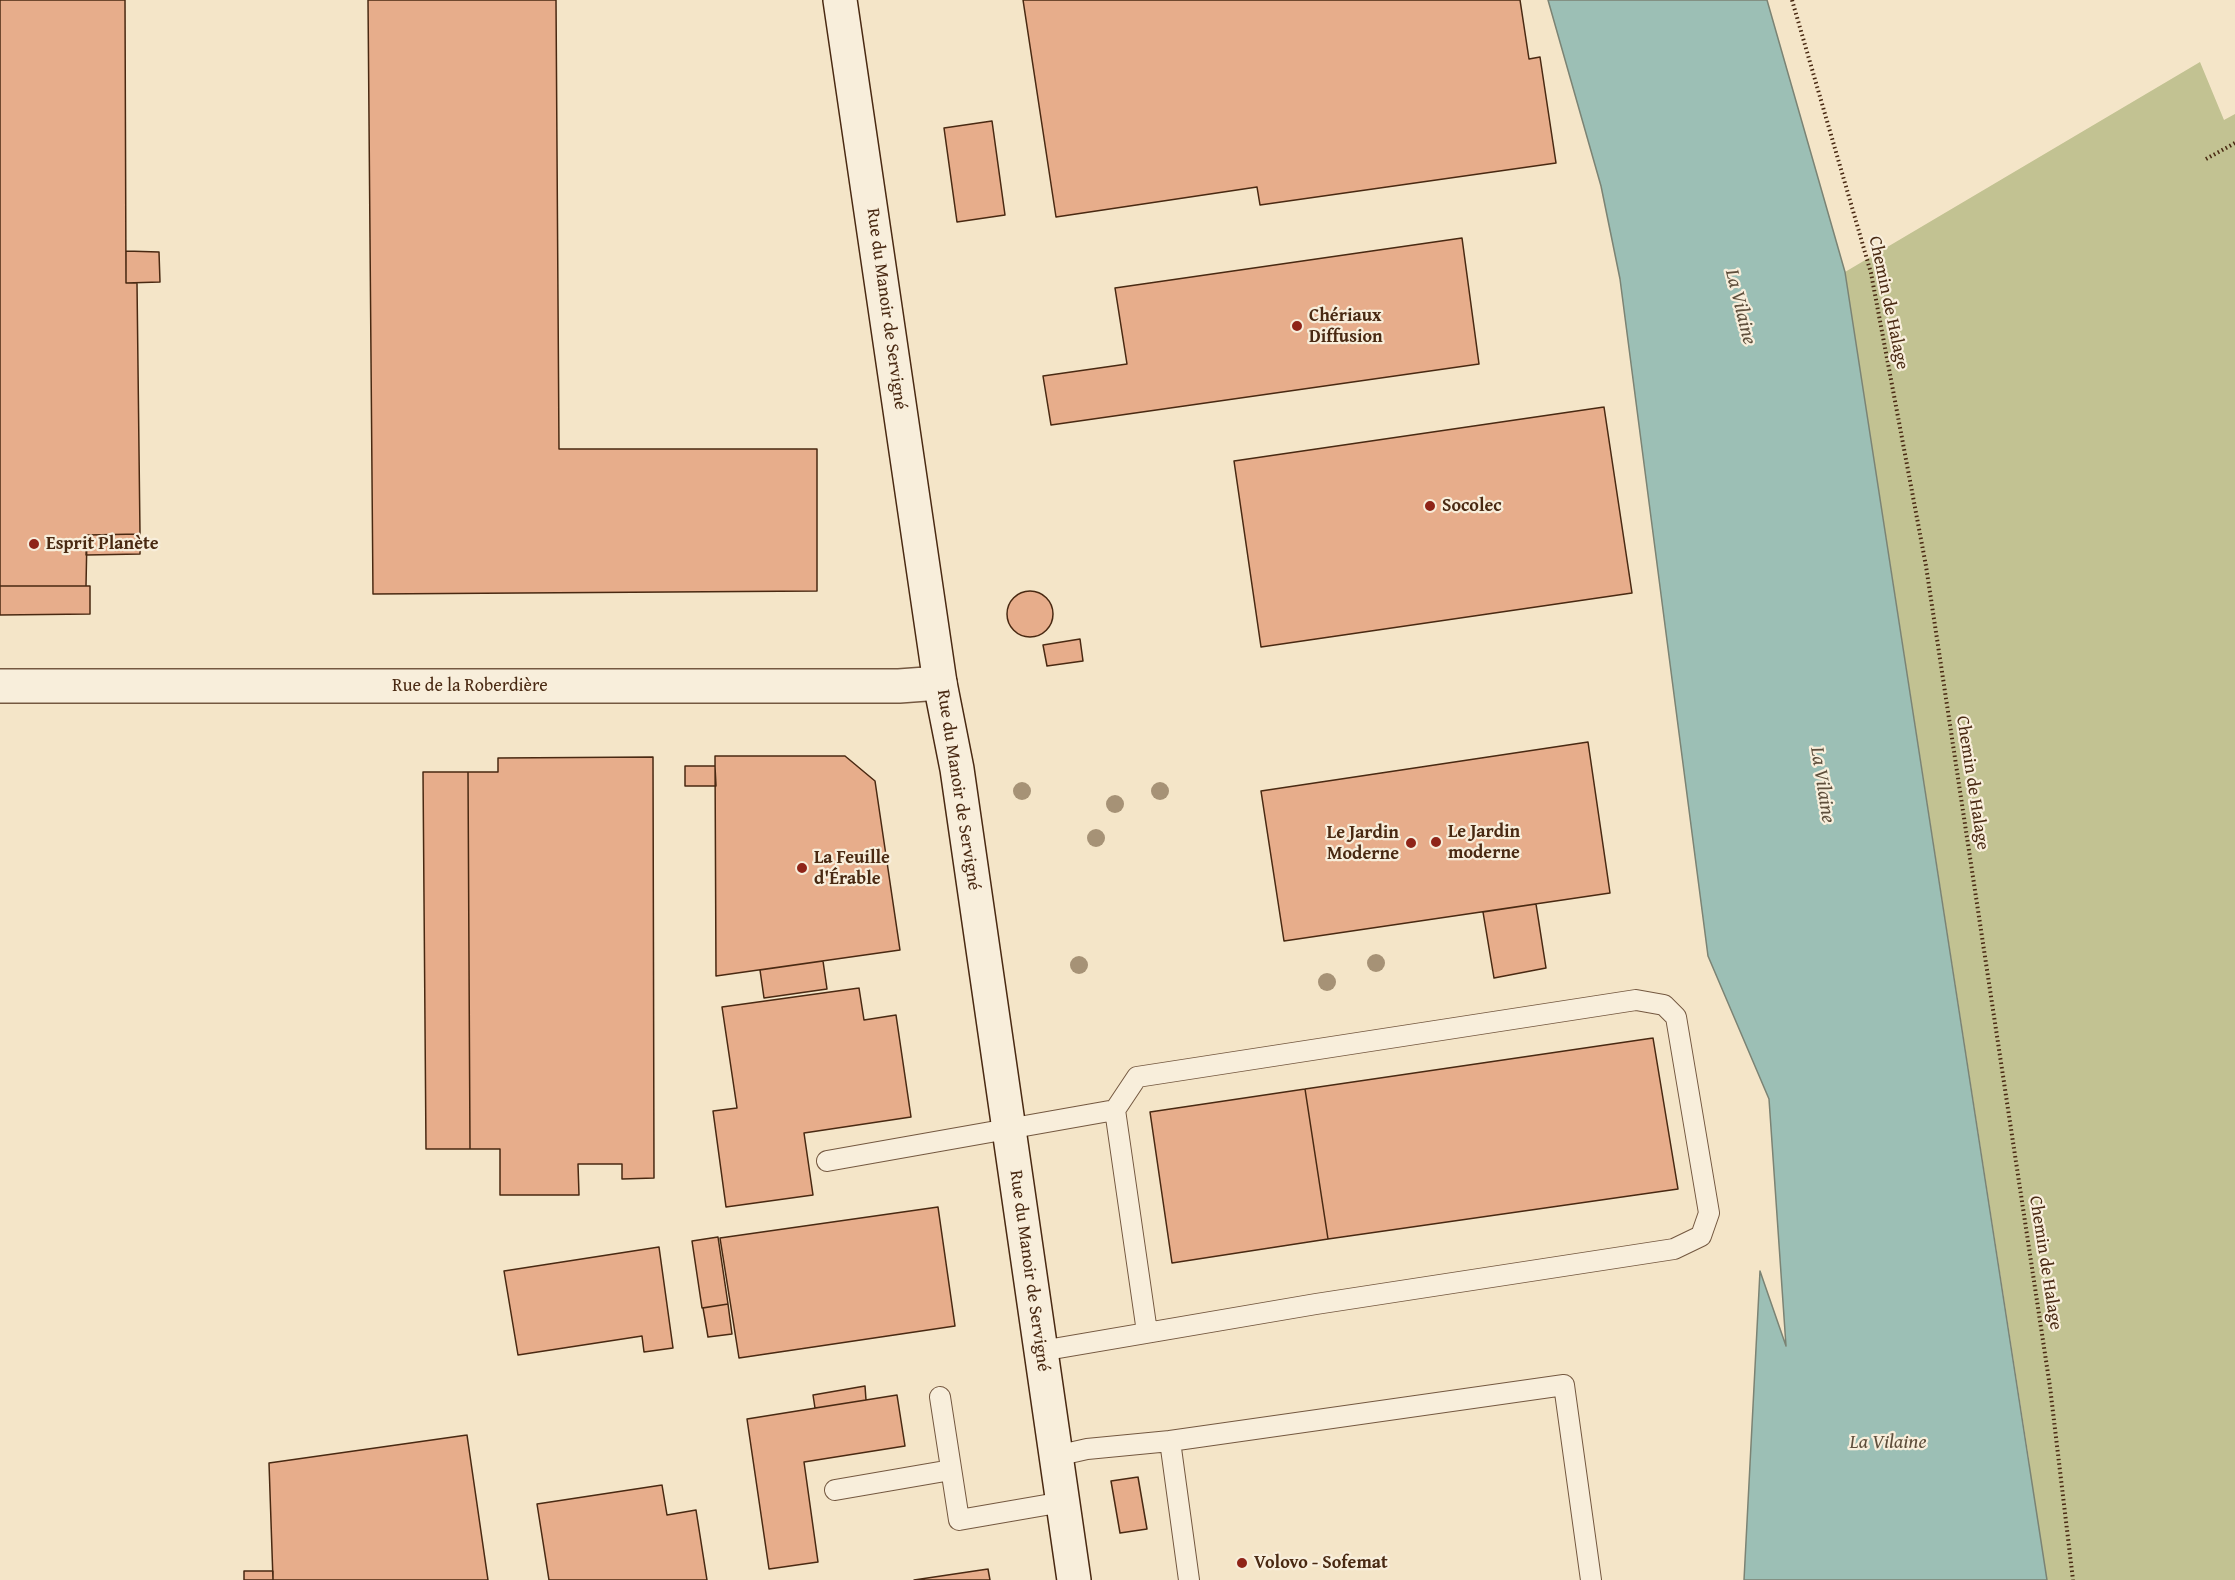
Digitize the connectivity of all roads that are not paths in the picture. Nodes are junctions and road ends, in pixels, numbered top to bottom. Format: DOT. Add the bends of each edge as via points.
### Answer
graph roads {
  1 [pos="840,0"];
  2 [pos="940,683"];
  3 [pos="0,686"];
  4 [pos="1115,1110"];
  5 [pos="1009,1130"];
  6 [pos="827,1161"];
  7 [pos="1147,1332"];
  8 [pos="1041,1351"];
  9 [pos="940,1398"];
  10 [pos="1170,1441"];
  11 [pos="1056,1456"];
  12 [pos="951,1470"];
  13 [pos="835,1490"];
  14 [pos="1063,1502"];
  15 [pos="1074,1580"];
  16 [pos="1189,1580"];
  17 [pos="1591,1580"];
  1 -- 2 [label="street, Rue du Manoir de Servigné"];
  2 -- 3 [label="street, Rue de la Roberdière"];
  2 -- 5 [label="street, Rue du Manoir de Servigné" via="957,769"];
  4 -- 5 [label="lane"];
  4 -- 7 [label="lane"];
  4 -- 7 [label="lane" via="1137,1077 1636,1000 1664,1005 1676,1017 1709,1213 1701,1236 1674,1249"];
  5 -- 6 [label="lane"];
  5 -- 8 [label="street, Rue du Manoir de Servigné"];
  7 -- 8 [label="lane"];
  8 -- 11 [label="street, Rue du Manoir de Servigné"];
  9 -- 12 [label="lane"];
  10 -- 11 [label="lane"];
  10 -- 16 [label="lane"];
  10 -- 17 [label="lane" via="1564,1385"];
  11 -- 14 [label="street, Rue du Manoir de Servigné"];
  12 -- 13 [label="lane"];
  12 -- 14 [label="lane" via="959,1520"];
  14 -- 15 [label="street, Rue du Manoir de Servigné"];
}
